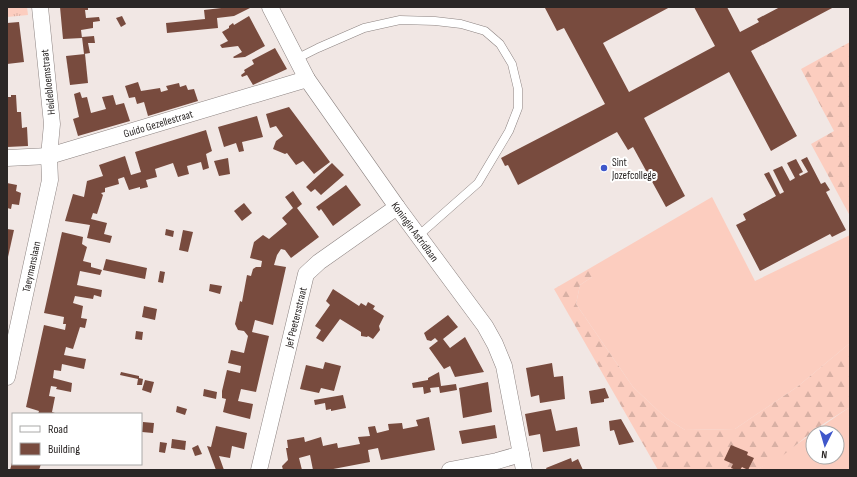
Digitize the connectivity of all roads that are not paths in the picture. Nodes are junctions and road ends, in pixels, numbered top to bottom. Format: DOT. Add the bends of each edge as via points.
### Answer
graph roads {
  1 [pos="40,7"];
  2 [pos="270,7"];
  3 [pos="296,60"];
  4 [pos="307,79"];
  5 [pos="49,156"];
  6 [pos="7,158"];
  7 [pos="397,207"];
  8 [pos="418,236"];
  9 [pos="7,377"];
  10 [pos="521,454"];
  11 [pos="259,470"];
  12 [pos="450,470"];
  13 [pos="524,470"];
  1 -- 5 [label="street, Heidebloemstraat" via="52,124"];
  2 -- 3 [label="street, Koningin Astridlaan"];
  3 -- 4 [label="street, Koningin Astridlaan"];
  3 -- 8 [label="lane" via="364,28 400,20 435,20 461,24 485,31 500,44 512,64 518,89 518,108 509,131 478,183"];
  4 -- 5 [label="street, Guido Gezellestraat"];
  4 -- 7 [label="street, Koningin Astridlaan"];
  5 -- 6 [label="street, Guido Gezellestraat"];
  5 -- 9 [label="street, Taeymanslaan" via="50,180"];
  7 -- 8 [label="street, Koningin Astridlaan"];
  7 -- 11 [label="street, Jef Peetersstraat" via="306,274"];
  8 -- 10 [label="street, Koningin Astridlaan" via="485,326 495,344 504,366"];
  10 -- 12 [label="street"];
  10 -- 13 [label="street, Koningin Astridlaan"];
}
